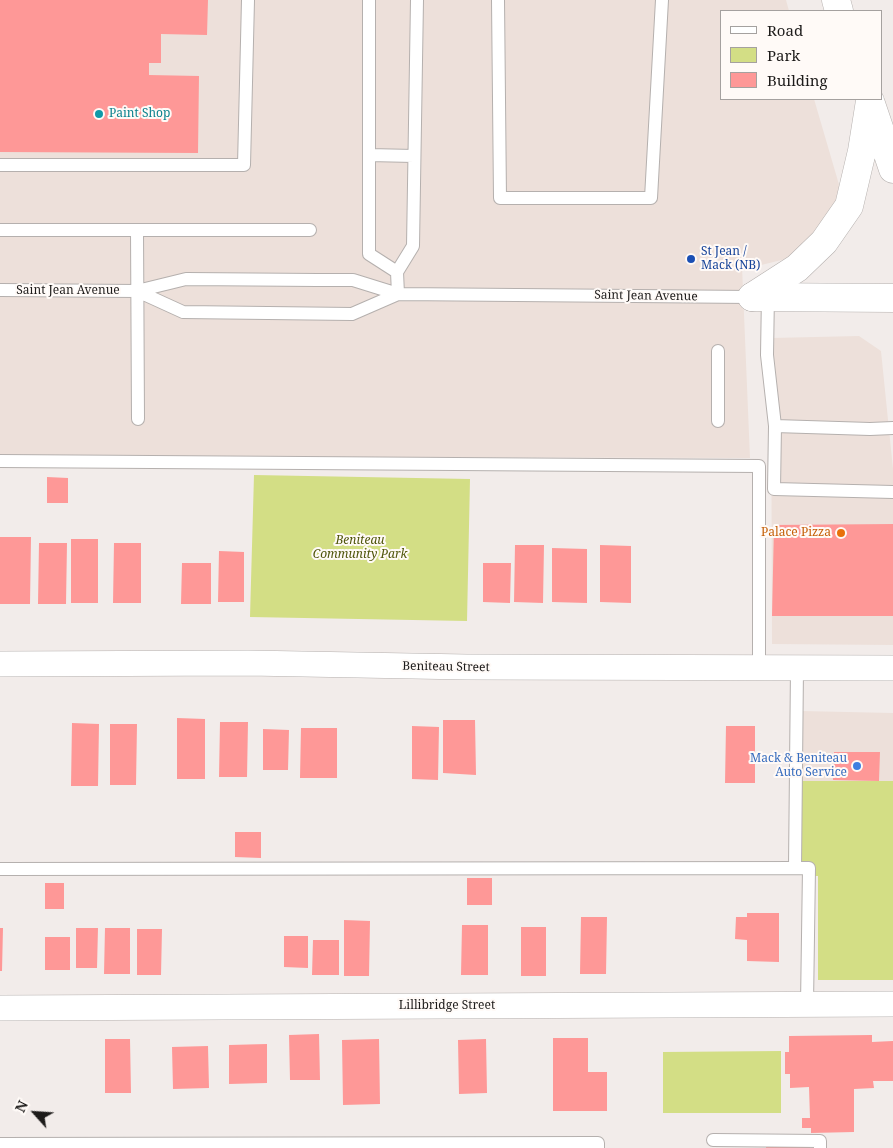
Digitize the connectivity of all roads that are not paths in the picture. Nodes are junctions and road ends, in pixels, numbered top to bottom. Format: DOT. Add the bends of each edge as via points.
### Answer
graph roads {
  1 [pos="248,0"];
  2 [pos="369,0"];
  3 [pos="418,0"];
  4 [pos="498,0"];
  5 [pos="662,0"];
  6 [pos="870,100"];
  7 [pos="369,155"];
  8 [pos="414,156"];
  9 [pos="0,166"];
  10 [pos="893,169"];
  11 [pos="0,230"];
  12 [pos="137,230"];
  13 [pos="310,230"];
  14 [pos="397,272"];
  15 [pos="0,290"];
  16 [pos="137,291"];
  17 [pos="398,294"];
  18 [pos="763,294"];
  19 [pos="893,298"];
  20 [pos="718,352"];
  21 [pos="138,418"];
  22 [pos="718,420"];
  23 [pos="775,426"];
  24 [pos="893,428"];
  25 [pos="0,461"];
  26 [pos="774,465"];
  27 [pos="759,466"];
  28 [pos="893,492"];
  29 [pos="0,664"];
  30 [pos="759,668"];
  31 [pos="797,668"];
  32 [pos="893,668"];
  33 [pos="795,867"];
  34 [pos="0,869"];
  35 [pos="807,1004"];
  36 [pos="893,1004"];
  37 [pos="0,1008"];
  38 [pos="714,1140"];
  39 [pos="0,1144"];
  40 [pos="598,1148"];
  41 [pos="820,1148"];
  1 -- 9 [label="lane" via="244,165"];
  2 -- 7 [label="lane"];
  3 -- 8 [label="lane"];
  4 -- 5 [label="lane" via="500,198 651,198"];
  6 -- 10 [label="main road"];
  6 -- 18 [label="main road" via="849,206 824,242"];
  7 -- 8 [label="lane"];
  7 -- 14 [label="lane" via="369,254"];
  8 -- 14 [label="lane" via="413,246"];
  11 -- 12 [label="lane"];
  12 -- 13 [label="lane"];
  12 -- 16 [label="lane"];
  14 -- 17 [label="lane"];
  15 -- 16 [label="lane, Saint Jean Avenue"];
  16 -- 17 [label="lane" via="186,279 353,280"];
  16 -- 17 [label="lane" via="183,312 334,314 352,314"];
  16 -- 21 [label="lane"];
  17 -- 18 [label="lane, Saint Jean Avenue"];
  18 -- 19 [label="main road, Saint Jean Avenue"];
  18 -- 23 [label="lane"];
  20 -- 22 [label="lane"];
  23 -- 24 [label="lane"];
  23 -- 26 [label="lane"];
  25 -- 27 [label="lane"];
  26 -- 27 [label="lane"];
  26 -- 28 [label="lane" via="774,489"];
  27 -- 30 [label="lane"];
  29 -- 30 [label="street, Beniteau Street"];
  30 -- 31 [label="street, Beniteau Street"];
  31 -- 32 [label="street, Beniteau Street"];
  31 -- 33 [label="lane"];
  33 -- 34 [label="lane"];
  33 -- 35 [label="lane" via="810,868"];
  35 -- 36 [label="street, Lillibridge Street"];
  35 -- 37 [label="street, Lillibridge Street"];
  38 -- 41 [label="lane" via="820,1141"];
  39 -- 40 [label="lane" via="598,1143"];
}
